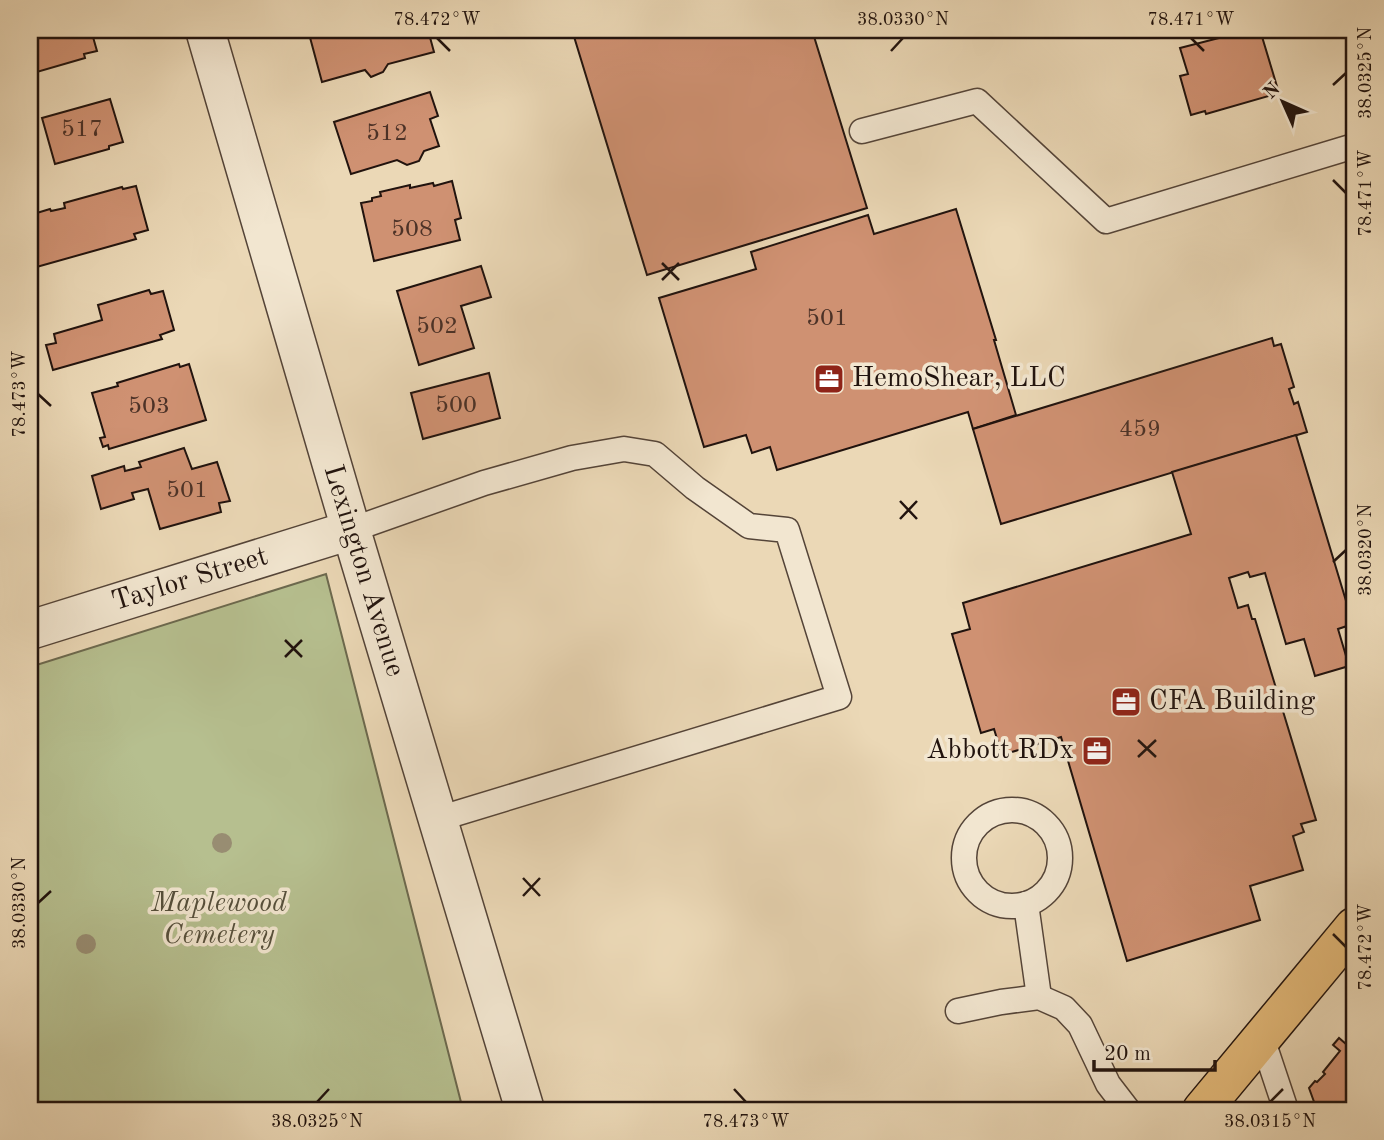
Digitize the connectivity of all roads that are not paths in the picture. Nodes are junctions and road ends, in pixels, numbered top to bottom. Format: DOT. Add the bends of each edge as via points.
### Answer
graph roads {
  1 [pos="205,30"];
  2 [pos="862,131"];
  3 [pos="1354,146"];
  4 [pos="351,530"];
  5 [pos="30,630"];
  6 [pos="438,820"];
  7 [pos="1026,904"];
  8 [pos="1354,927"];
  9 [pos="1040,997"];
  10 [pos="958,1011"];
  11 [pos="1262,1038"];
  12 [pos="525,1110"];
  13 [pos="1128,1110"];
  14 [pos="1202,1110"];
  15 [pos="1286,1110"];
  1 -- 4 [label="street, Lexington Avenue"];
  2 -- 3 [label="lane" via="977,101 1105,221"];
  4 -- 5 [label="street, Taylor Street"];
  4 -- 6 [label="street, Lexington Avenue"];
  4 -- 6 [label="lane" via="572,457 624,449 655,454 749,526 787,530 839,697"];
  6 -- 12 [label="street, Lexington Avenue"];
  7 -- 9 [label="lane"];
  8 -- 11 [label="main road"];
  9 -- 10 [label="lane"];
  9 -- 13 [label="lane" via="1064,1008 1080,1025 1108,1084"];
  11 -- 14 [label="main road"];
  11 -- 15 [label="lane"];
}
